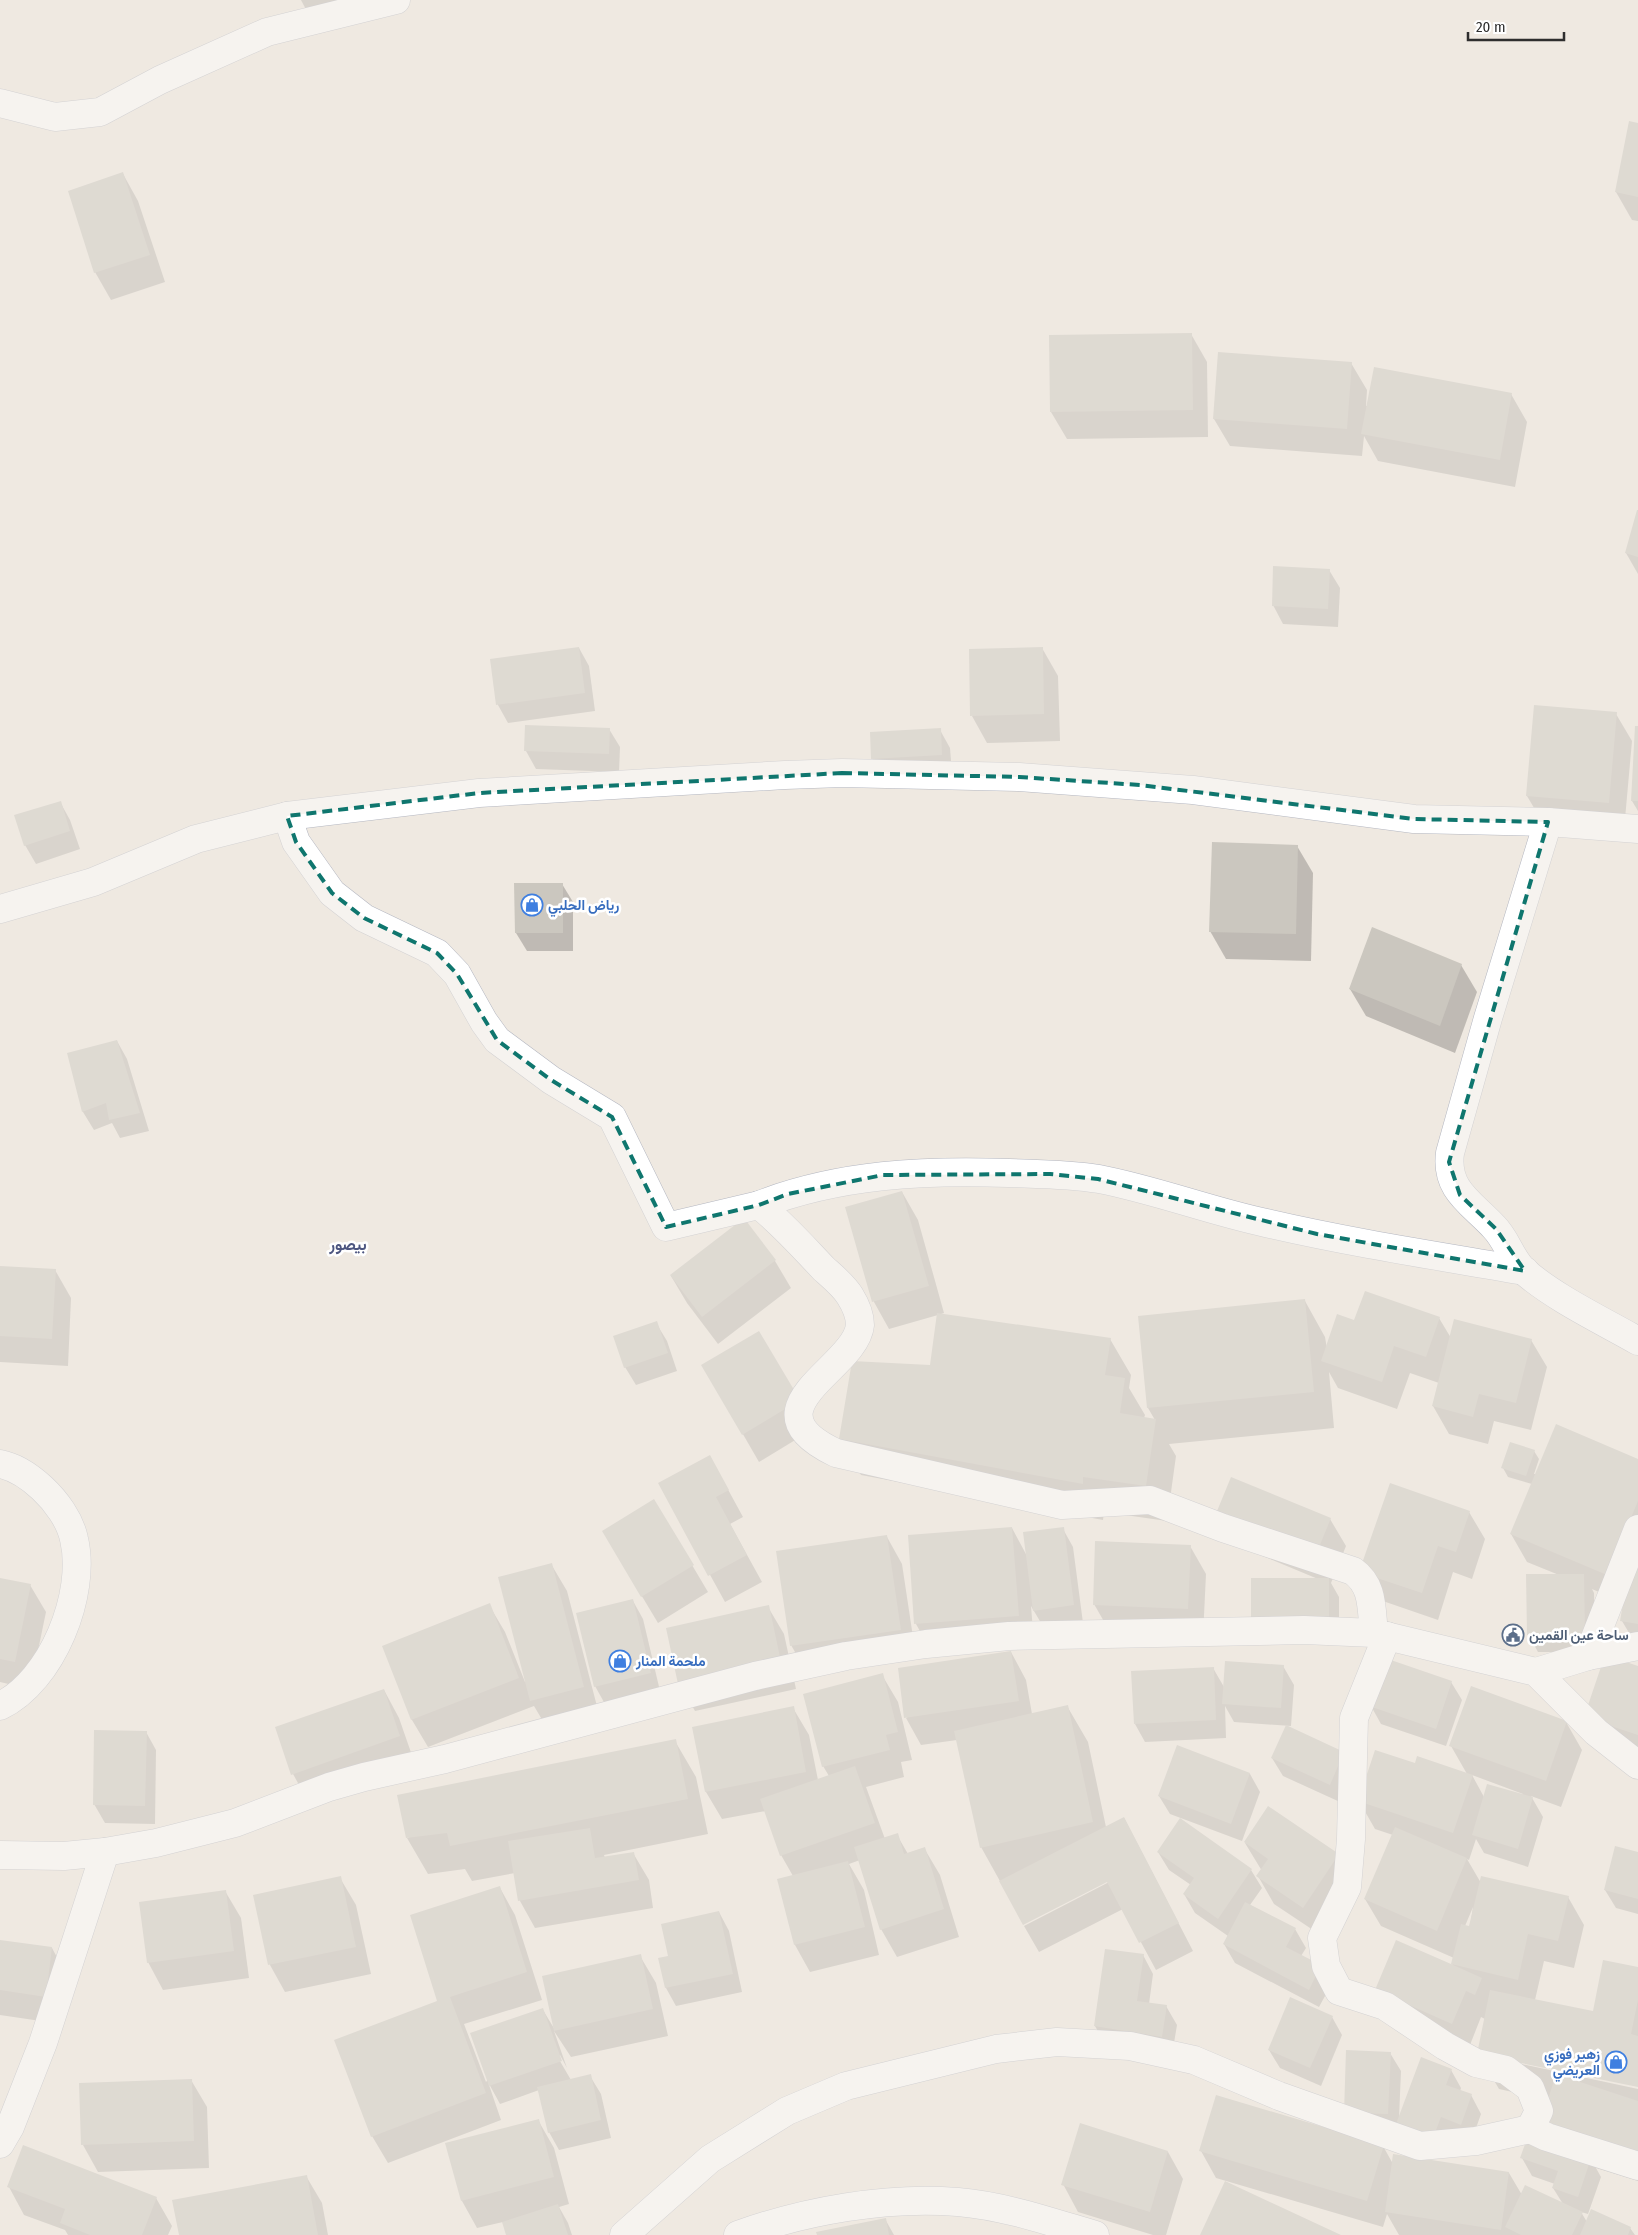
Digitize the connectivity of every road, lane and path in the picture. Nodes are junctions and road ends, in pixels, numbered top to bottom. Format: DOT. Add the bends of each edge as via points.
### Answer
graph roads {
  1 [pos="396,0"];
  2 [pos="0,104"];
  3 [pos="287,816"];
  4 [pos="1548,822"];
  5 [pos="1638,829"];
  6 [pos="0,909"];
  7 [pos="758,1206"];
  8 [pos="1525,1271"];
  9 [pos="1638,1341"];
  10 [pos="0,1464"];
  11 [pos="1638,1529"];
  12 [pos="1381,1634"];
  13 [pos="1638,1646"];
  14 [pos="1588,1656"];
  15 [pos="1536,1672"];
  16 [pos="0,1706"];
  17 [pos="1638,1765"];
  18 [pos="106,1852"];
  19 [pos="0,1854"];
  20 [pos="1530,2129"];
  21 [pos="0,2144"];
  22 [pos="1638,2166"];
  23 [pos="624,2235"];
  24 [pos="738,2235"];
  25 [pos="1095,2235"];
  1 -- 2 [label="street" via="267,32 160,80 100,112 55,117"];
  3 -- 4 [label="street" via="478,793 842,773 1020,777 1140,785 1249,796 1414,819"];
  3 -- 6 [label="street" via="196,839 92,882"];
  3 -- 7 [label="street" via="296,842 332,894 364,918 437,953 457,974 497,1040 551,1080 612,1117 666,1227"];
  4 -- 5 [label="street"];
  4 -- 8 [label="street" via="1448,1162 1460,1194 1496,1229"];
  7 -- 8 [label="street" via="788,1194 883,1175 1050,1174 1098,1179 1326,1236"];
  7 -- 12 [label="street" via="782,1225 850,1295 857,1310 860,1324 856,1337 803,1399 800,1422 813,1442 843,1455 1062,1505 1150,1500 1352,1571 1368,1587"];
  8 -- 9 [label="street"];
  10 -- 16 [label="street" via="32,1479 56,1504 74,1538 77,1574 75,1593 55,1648 13,1700"];
  11 -- 14 [label="street"];
  12 -- 15 [label="street"];
  12 -- 18 [label="street" via="1335,1630 1009,1636 846,1656 755,1676 445,1759 364,1777 235,1823"];
  12 -- 20 [label="street" via="1354,1718 1347,1887 1322,1938 1326,1966 1339,1991 1386,2006 1445,2046 1476,2063 1506,2070 1530,2088 1539,2111"];
  13 -- 14 [label="street"];
  14 -- 15 [label="street"];
  15 -- 17 [label="street" via="1596,1732"];
  18 -- 19 [label="street" via="64,1856"];
  18 -- 21 [label="street" via="43,2043 10,2127"];
  20 -- 22 [label="street"];
  20 -- 23 [label="street" via="1476,2141 1420,2146 1279,2096 1185,2058 1130,2046 1058,2042 996,2048 846,2086 787,2111 710,2159"];
  24 -- 25 [label="street" via="799,2217 910,2200 960,2202 1014,2211"];
}
